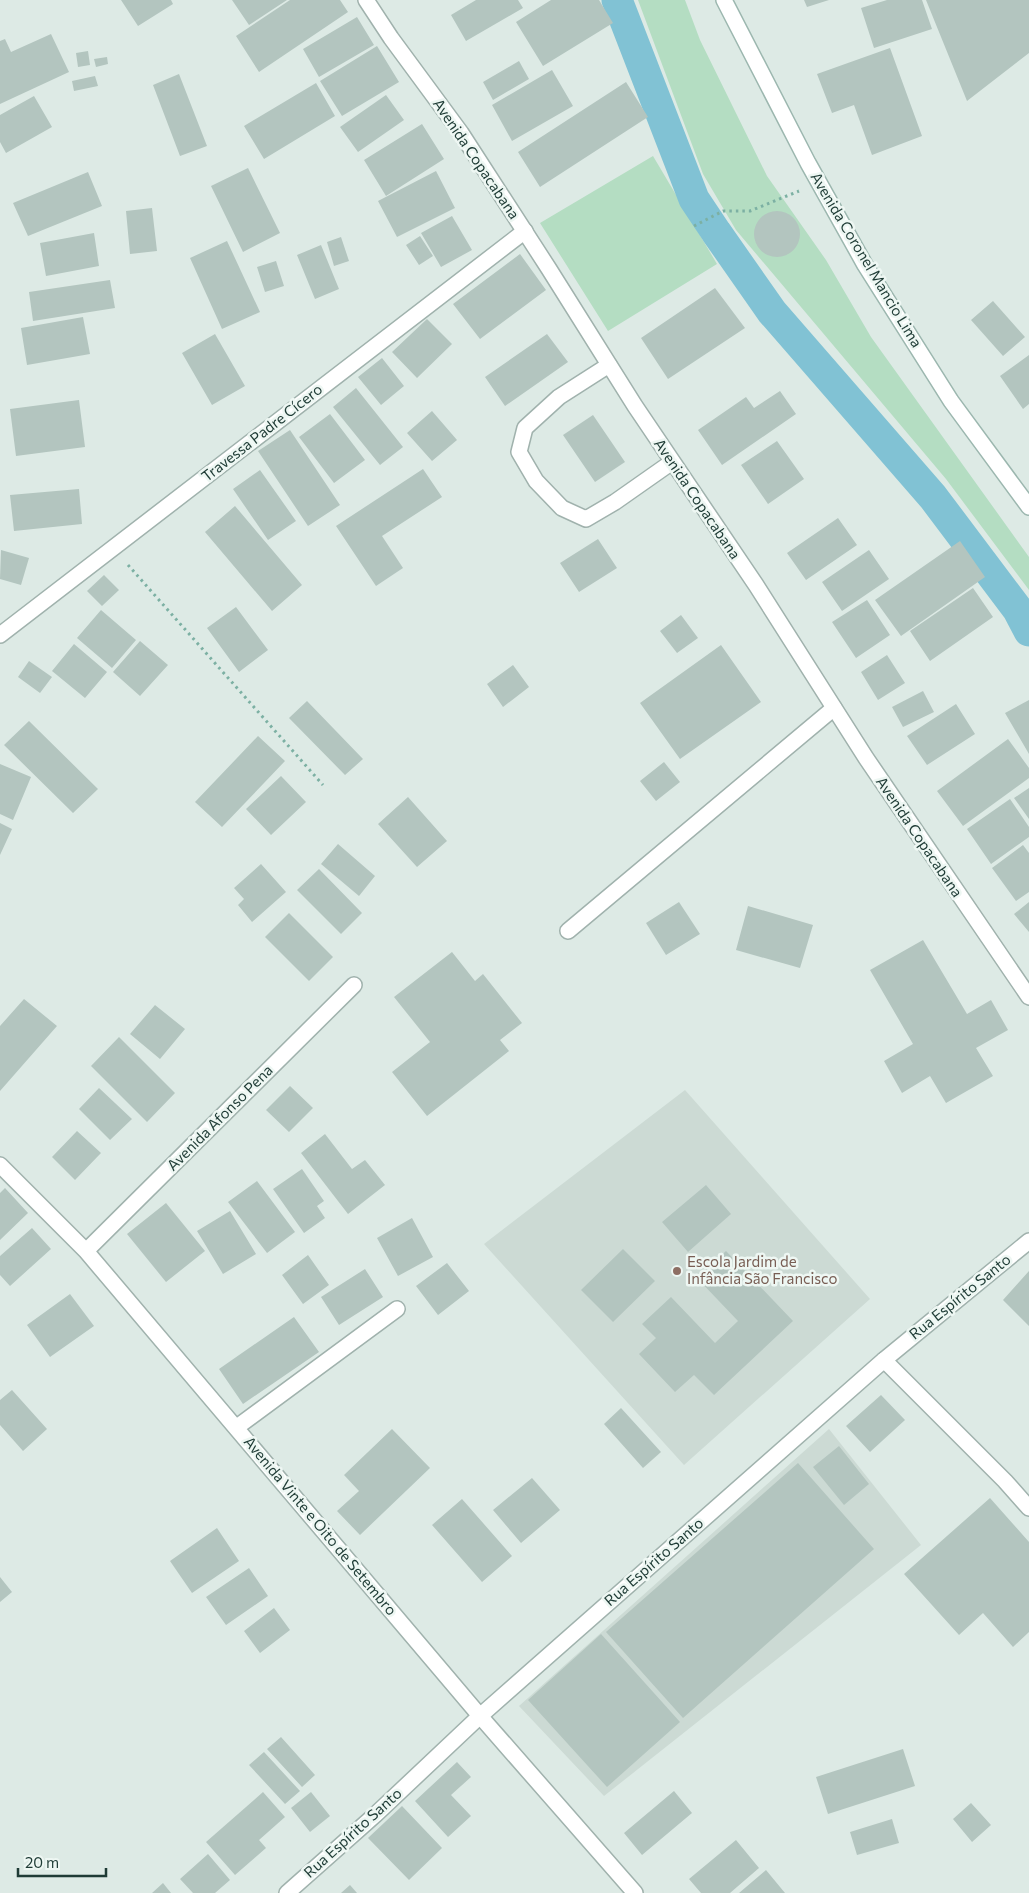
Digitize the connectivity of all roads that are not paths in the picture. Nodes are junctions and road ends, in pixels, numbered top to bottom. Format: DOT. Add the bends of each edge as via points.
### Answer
graph roads {
  1 [pos="366,0"];
  2 [pos="724,0"];
  3 [pos="525,231"];
  4 [pos="609,365"];
  5 [pos="672,462"];
  6 [pos="1029,507"];
  7 [pos="0,635"];
  8 [pos="834,708"];
  9 [pos="568,931"];
  10 [pos="354,985"];
  11 [pos="1029,997"];
  12 [pos="0,1165"];
  13 [pos="1029,1241"];
  14 [pos="86,1251"];
  15 [pos="397,1309"];
  16 [pos="884,1360"];
  17 [pos="237,1427"];
  18 [pos="1029,1508"];
  19 [pos="480,1716"];
  20 [pos="287,1893"];
  21 [pos="635,1893"];
  1 -- 3 [label="street, Avenida Copacabana" via="461,133"];
  2 -- 6 [label="street, Avenida Coronel Mancio Lima" via="865,265 951,401"];
  3 -- 4 [label="street, Avenida Copacabana"];
  3 -- 7 [label="street, Travessa Padre Cícero"];
  4 -- 5 [label="street, Avenida Copacabana"];
  4 -- 5 [label="street" via="559,396 525,428 519,452 536,481 562,508 586,519"];
  5 -- 8 [label="street, Avenida Copacabana"];
  8 -- 9 [label="street"];
  8 -- 11 [label="street, Avenida Copacabana"];
  10 -- 14 [label="street, Avenida Afonso Pena"];
  12 -- 14 [label="street, Avenida Vinte e Oito de Setembro"];
  13 -- 16 [label="street, Rua Espírito Santo"];
  14 -- 17 [label="street, Avenida Vinte e Oito de Setembro"];
  15 -- 17 [label="street"];
  16 -- 18 [label="street"];
  16 -- 19 [label="street, Rua Espírito Santo"];
  17 -- 19 [label="street, Avenida Vinte e Oito de Setembro"];
  19 -- 20 [label="street, Rua Espírito Santo"];
  19 -- 21 [label="street, Avenida Vinte e Oito de Setembro"];
}
